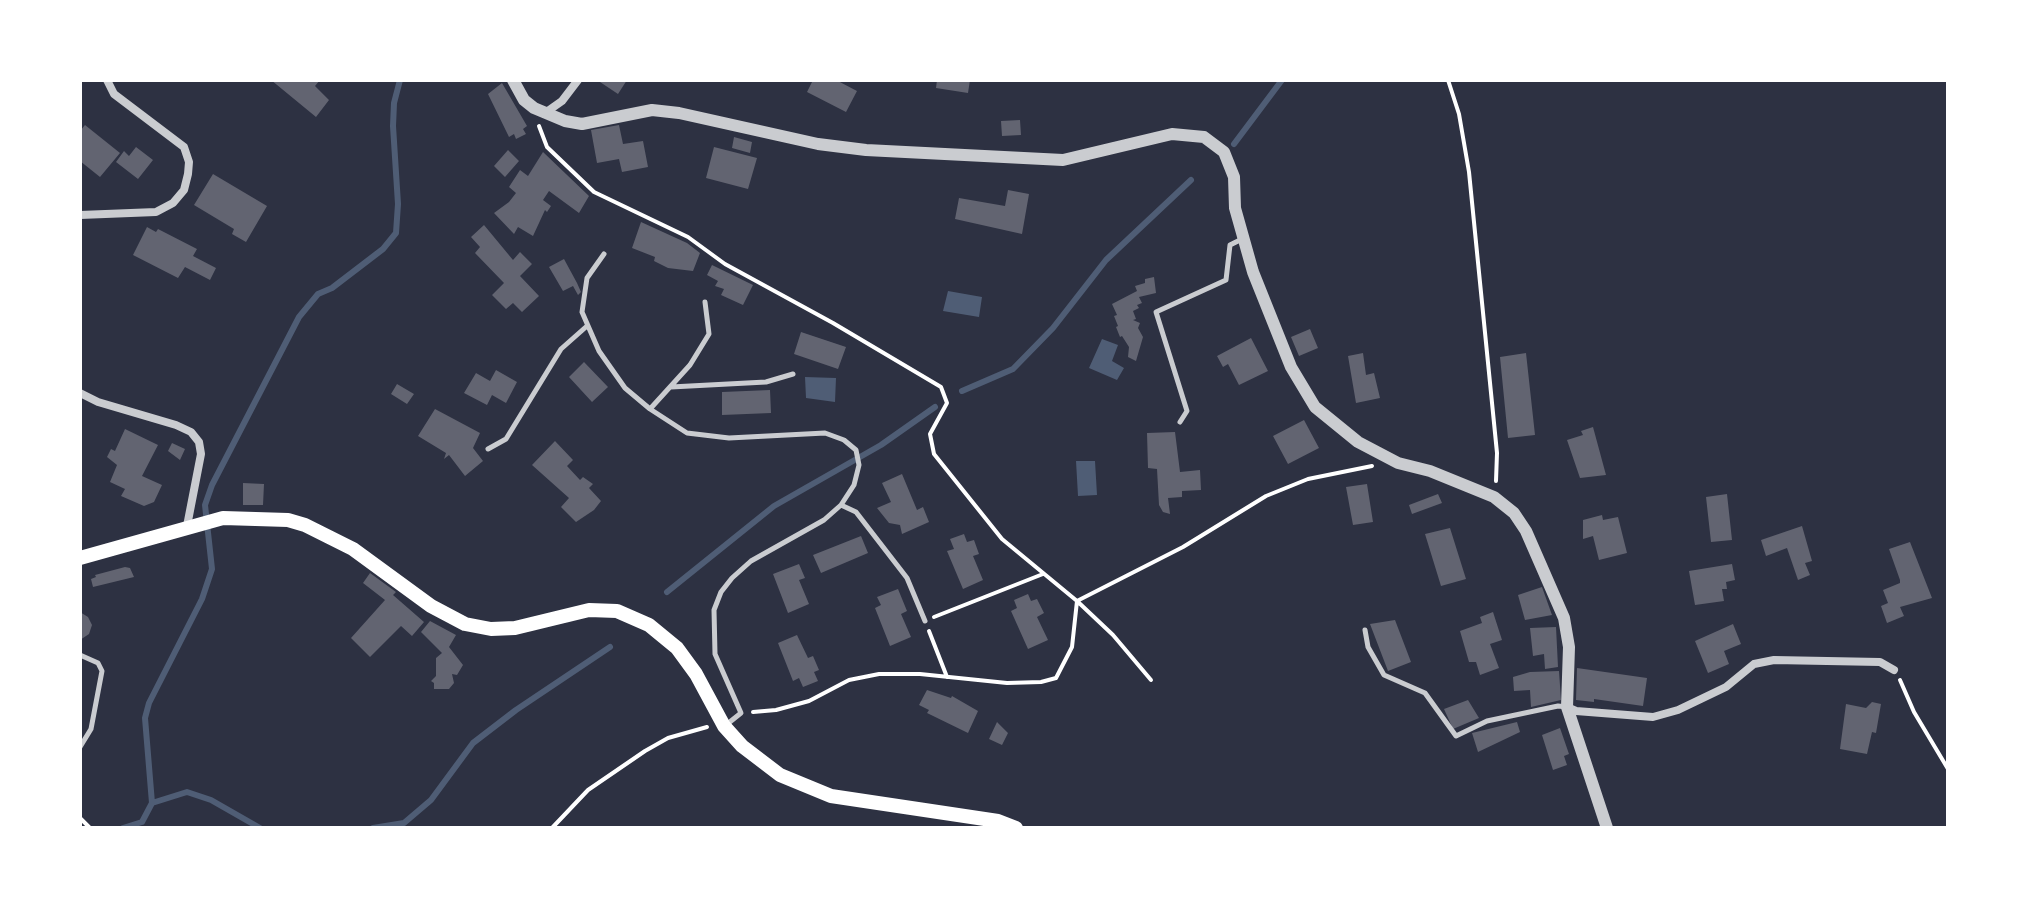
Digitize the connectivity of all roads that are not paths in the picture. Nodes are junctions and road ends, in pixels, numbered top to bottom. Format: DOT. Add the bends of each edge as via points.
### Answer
graph roads {
  1 [pos="107,80"];
  2 [pos="513,80"];
  3 [pos="578,80"];
  4 [pos="545,113"];
  5 [pos="80,215"];
  6 [pos="1242,239"];
  7 [pos="604,254"];
  8 [pos="705,302"];
  9 [pos="587,326"];
  10 [pos="793,374"];
  11 [pos="670,387"];
  12 [pos="80,393"];
  13 [pos="650,409"];
  14 [pos="1180,422"];
  15 [pos="488,449"];
  16 [pos="841,505"];
  17 [pos="191,525"];
  18 [pos="80,558"];
  19 [pos="925,621"];
  20 [pos="1365,630"];
  21 [pos="80,655"];
  22 [pos="1894,670"];
  23 [pos="1567,707"];
  24 [pos="719,723"];
  25 [pos="80,747"];
  26 [pos="1016,828"];
  27 [pos="1607,828"];
  1 -- 5 [label="street" via="114,94 184,147 188,174 184,190 156,212"];
  2 -- 4 [label="street" via="524,100"];
  3 -- 4 [label="street"];
  4 -- 6 [label="street" via="582,124 652,110 842,147 1063,160 1172,134 1204,137 1224,152 1234,177"];
  6 -- 14 [label="lane" via="1230,245 1226,280 1156,312 1187,411"];
  6 -- 23 [label="street" via="1291,367 1315,407 1358,442 1398,463 1494,497 1514,513 1564,618 1569,647"];
  7 -- 9 [label="lane" via="587,278 582,312"];
  8 -- 11 [label="lane" via="709,334"];
  9 -- 13 [label="lane" via="625,388"];
  9 -- 15 [label="lane" via="561,349 506,439"];
  10 -- 11 [label="lane" via="766,382"];
  11 -- 13 [label="lane"];
  12 -- 17 [label="street" via="191,432 201,454"];
  13 -- 16 [label="lane" via="687,433 729,438 825,433 844,440 856,450 859,465"];
  16 -- 19 [label="lane" via="856,512 907,578"];
  16 -- 24 [label="lane" via="751,561 721,592 714,610 715,654 741,713"];
  17 -- 18 [label="main road"];
  17 -- 24 [label="main road" via="223,518 305,525 353,549 465,624 515,628 589,610 632,616 677,648"];
  20 -- 23 [label="lane" via="1384,675 1425,693 1456,736 1487,721"];
  21 -- 25 [label="lane" via="98,663 102,671 91,729"];
  22 -- 23 [label="street" via="1880,662 1774,660 1754,664 1726,687 1653,717"];
  23 -- 27 [label="street"];
  24 -- 26 [label="main road" via="762,763 817,791"];
}
